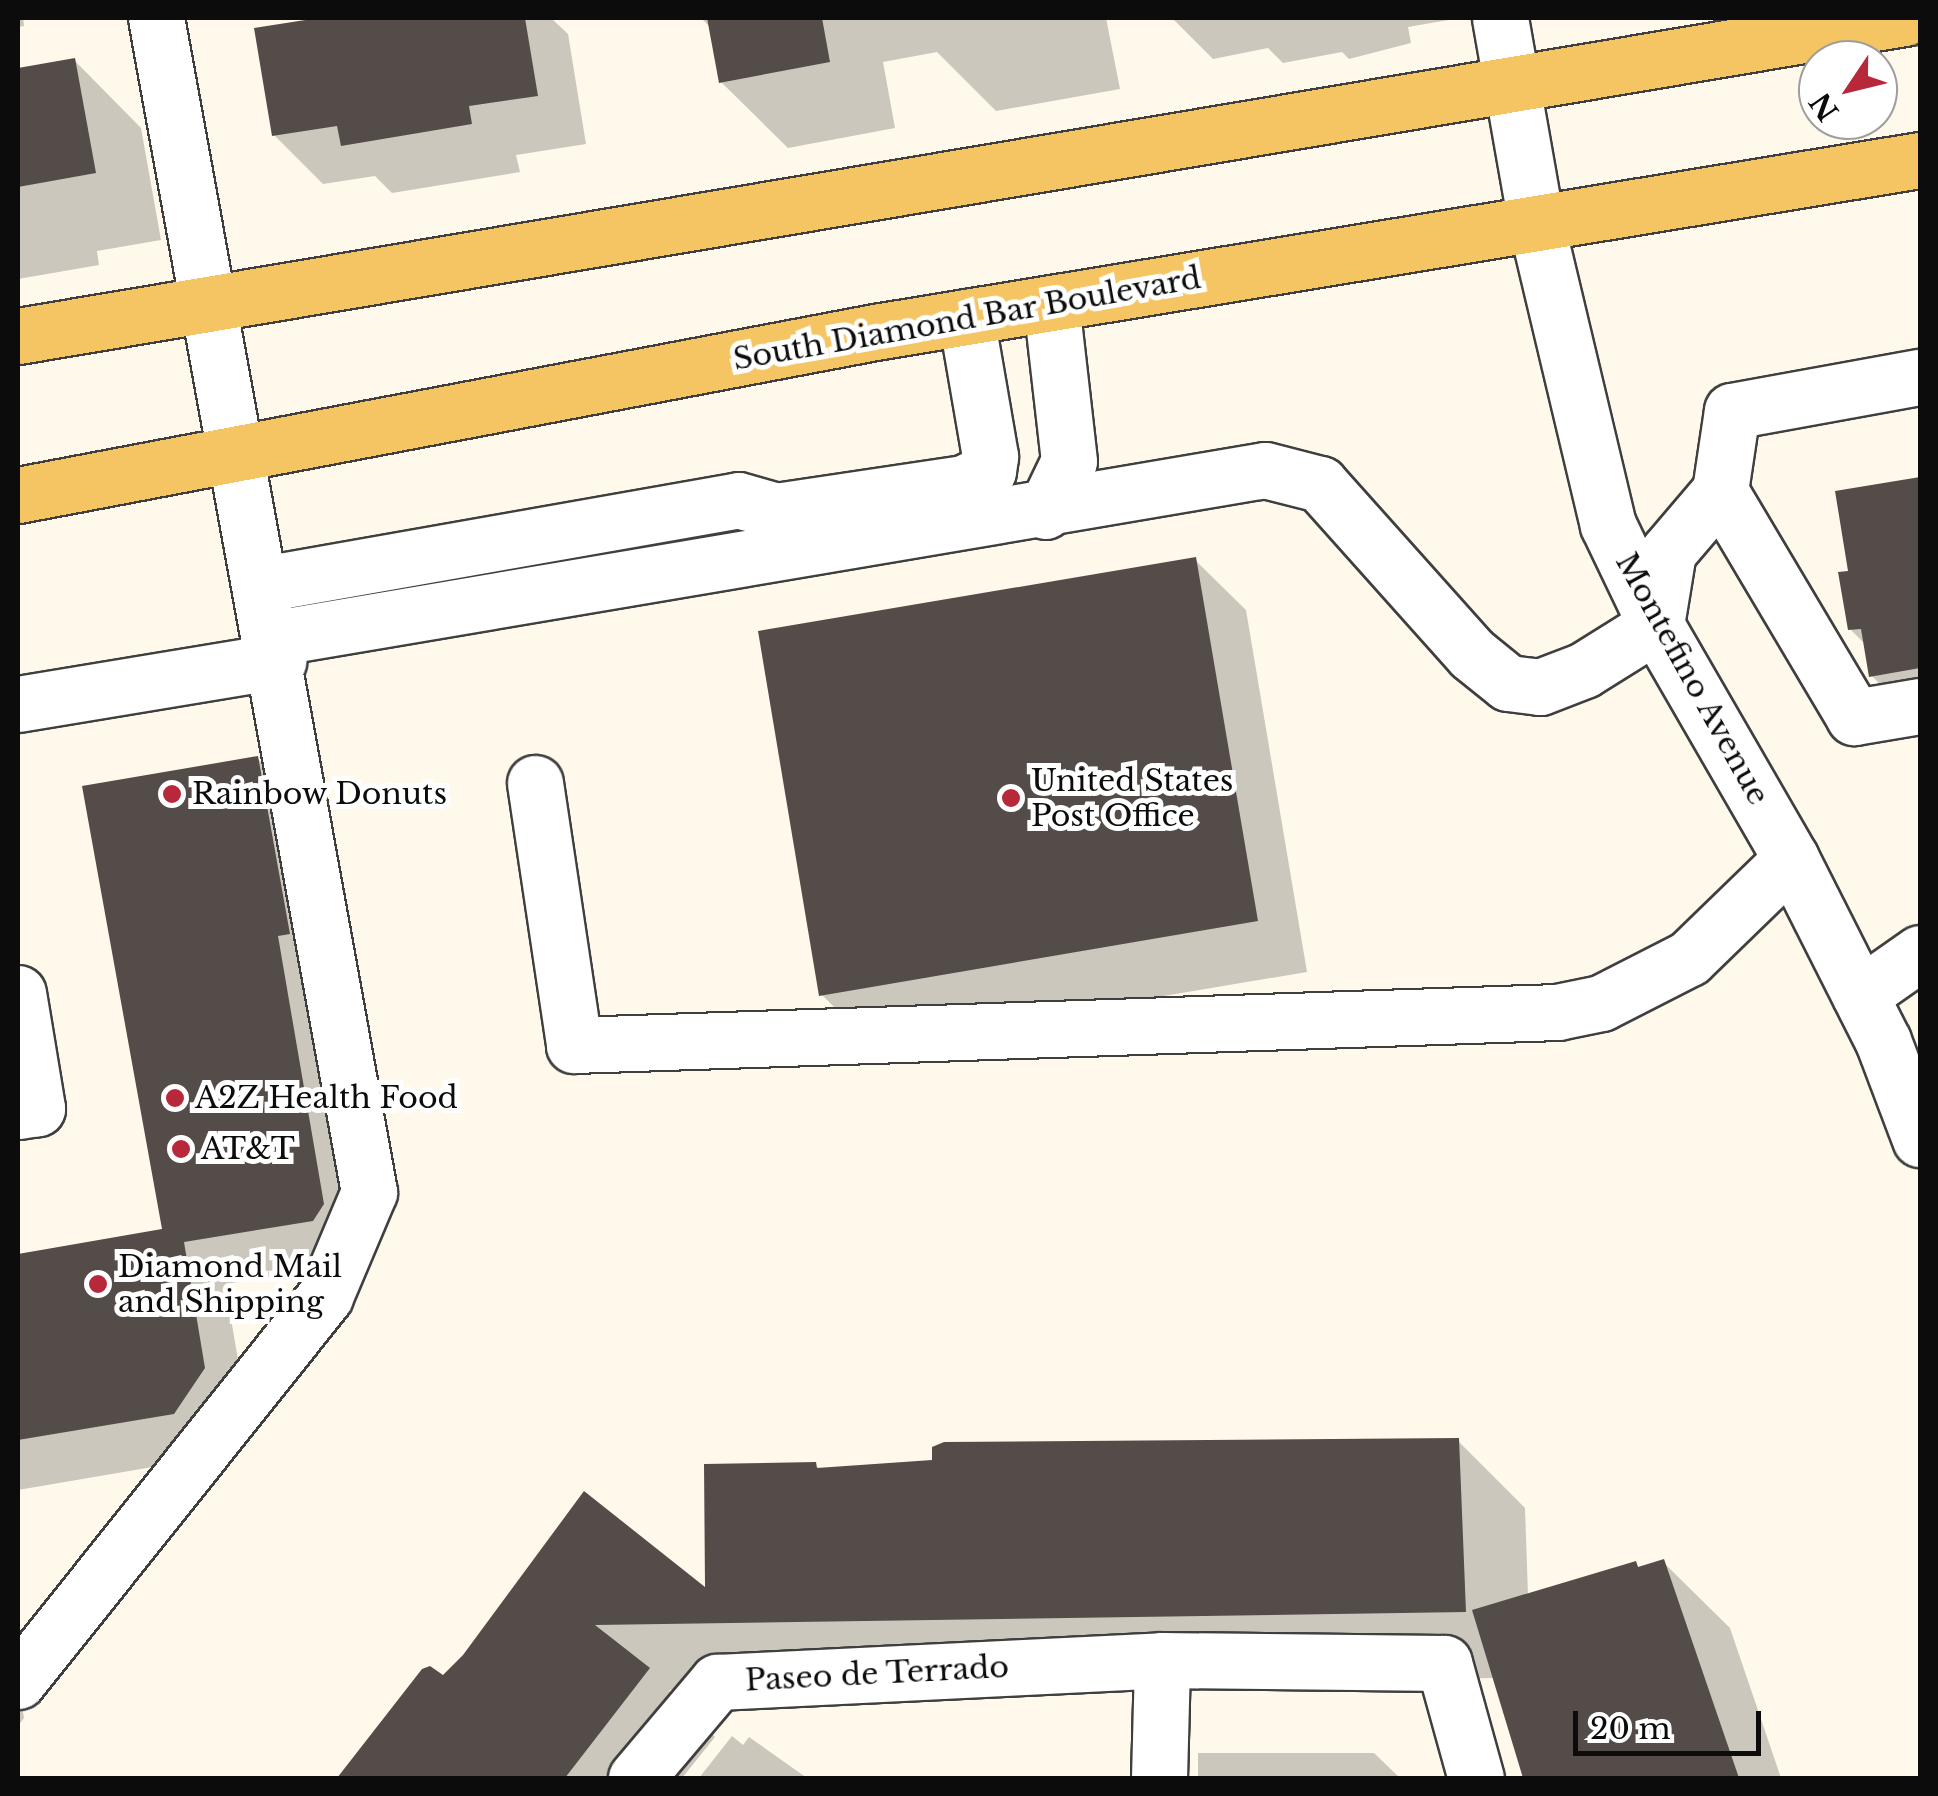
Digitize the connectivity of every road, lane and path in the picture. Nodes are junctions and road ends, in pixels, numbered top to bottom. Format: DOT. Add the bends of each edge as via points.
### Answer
graph roads {
  1 [pos="156,18"];
  2 [pos="1500,18"];
  3 [pos="1905,18"];
  4 [pos="1510,84"];
  5 [pos="1920,160"];
  6 [pos="1536,223"];
  7 [pos="211,300"];
  8 [pos="1051,303"];
  9 [pos="966,318"];
  10 [pos="18,336"];
  11 [pos="1920,377"];
  12 [pos="236,454"];
  13 [pos="1720,491"];
  14 [pos="18,495"];
  15 [pos="1045,510"];
  16 [pos="263,584"];
  17 [pos="1656,625"];
  18 [pos="276,650"];
  19 [pos="18,704"];
  20 [pos="1920,706"];
  21 [pos="535,783"];
  22 [pos="1790,858"];
  23 [pos="1920,953"];
  24 [pos="18,992"];
  25 [pos="1860,995"];
  26 [pos="18,1111"];
  27 [pos="1920,1139"];
  28 [pos="1162,1660"];
  29 [pos="18,1682"];
  30 [pos="636,1778"];
  31 [pos="1159,1778"];
  32 [pos="1476,1778"];
  1 -- 7 [label="street"];
  2 -- 4 [label="street, Montefino Avenue"];
  3 -- 4 [label="main road"];
  4 -- 6 [label="street, Montefino Avenue"];
  4 -- 7 [label="main road"];
  5 -- 6 [label="main road, South Diamond Bar Boulevard"];
  6 -- 8 [label="main road, South Diamond Bar Boulevard"];
  6 -- 17 [label="street, Montefino Avenue" via="1608,524"];
  7 -- 10 [label="main road"];
  7 -- 12 [label="street"];
  8 -- 9 [label="main road, South Diamond Bar Boulevard"];
  8 -- 15 [label="street" via="1069,461"];
  9 -- 12 [label="main road, South Diamond Bar Boulevard"];
  9 -- 16 [label="street" via="990,456 988,470 964,482 776,511 738,500"];
  11 -- 13 [label="street" via="1732,411"];
  12 -- 14 [label="main road, South Diamond Bar Boulevard"];
  12 -- 16 [label="street"];
  13 -- 17 [label="street" via="1668,552"];
  13 -- 20 [label="street" via="1854,717"];
  15 -- 17 [label="street" via="1265,470 1296,473 1346,508 1472,654 1508,684 1540,687 1564,679"];
  15 -- 18 [label="street"];
  16 -- 18 [label="street"];
  17 -- 22 [label="street, Montefino Avenue"];
  18 -- 19 [label="street"];
  18 -- 29 [label="street" via="369,1192 325,1296"];
  21 -- 22 [label="street" via="574,1045 1558,1012 1601,1003 1689,958"];
  22 -- 25 [label="street, Montefino Avenue"];
  23 -- 25 [label="street"];
  24 -- 26 [label="street" via="37,1108"];
  25 -- 27 [label="street, Montefino Avenue"];
  28 -- 30 [label="street, Paseo de Terrado" via="716,1682"];
  28 -- 31 [label="street"];
  28 -- 32 [label="street, Paseo de Terrado" via="1444,1663"];
}
